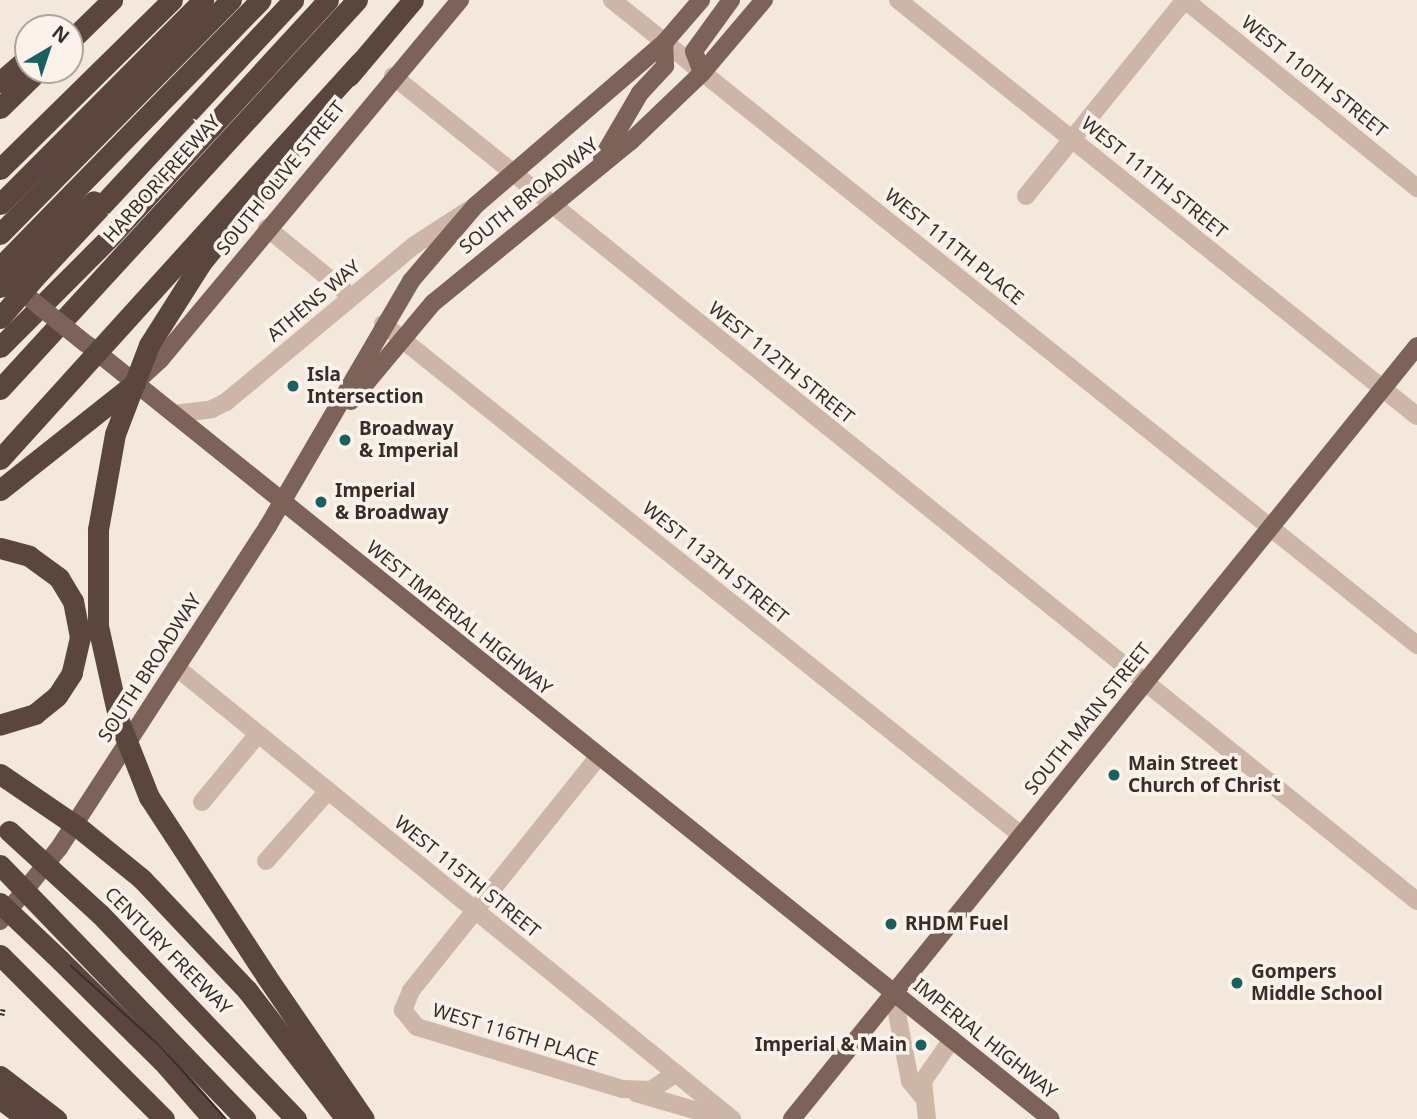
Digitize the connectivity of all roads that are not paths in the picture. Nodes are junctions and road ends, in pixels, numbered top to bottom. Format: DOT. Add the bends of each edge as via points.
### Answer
graph roads {
  1 [pos="97,0"];
  2 [pos="112,0"];
  3 [pos="172,0"];
  4 [pos="203,0"];
  5 [pos="231,0"];
  6 [pos="261,0"];
  7 [pos="292,0"];
  8 [pos="328,0"];
  9 [pos="357,0"];
  10 [pos="413,0"];
  11 [pos="460,0"];
  12 [pos="612,0"];
  13 [pos="701,0"];
  14 [pos="731,0"];
  15 [pos="764,0"];
  16 [pos="898,0"];
  17 [pos="1185,0"];
  18 [pos="80,14"];
  19 [pos="84,27"];
  20 [pos="664,43"];
  21 [pos="360,62"];
  22 [pos="14,70"];
  23 [pos="702,73"];
  24 [pos="393,76"];
  25 [pos="0,82"];
  26 [pos="24,84"];
  27 [pos="0,107"];
  28 [pos="1072,139"];
  29 [pos="0,169"];
  30 [pos="515,173"];
  31 [pos="588,177"];
  32 [pos="1417,188"];
  33 [pos="1026,196"];
  34 [pos="0,204"];
  35 [pos="476,205"];
  36 [pos="552,207"];
  37 [pos="267,228"];
  38 [pos="0,234"];
  39 [pos="0,267"];
  40 [pos="0,275"];
  41 [pos="0,287"];
  42 [pos="352,297"];
  43 [pos="0,318"];
  44 [pos="383,324"];
  45 [pos="401,340"];
  46 [pos="1417,346"];
  47 [pos="0,347"];
  48 [pos="135,383"];
  49 [pos="1383,388"];
  50 [pos="0,389"];
  51 [pos="174,414"];
  52 [pos="1417,416"];
  53 [pos="326,431"];
  54 [pos="0,459"];
  55 [pos="0,490"];
  56 [pos="282,503"];
  57 [pos="1271,526"];
  58 [pos="0,548"];
  59 [pos="1417,645"];
  60 [pos="176,667"];
  61 [pos="1145,682"];
  62 [pos="0,725"];
  63 [pos="258,734"];
  64 [pos="598,756"];
  65 [pos="0,774"];
  66 [pos="328,791"];
  67 [pos="202,802"];
  68 [pos="0,823"];
  69 [pos="1021,835"];
  70 [pos="266,861"];
  71 [pos="0,865"];
  72 [pos="1417,901"];
  73 [pos="0,903"];
  74 [pos="475,910"];
  75 [pos="0,921"];
  76 [pos="0,955"];
  77 [pos="893,992"];
  78 [pos="952,1039"];
  79 [pos="676,1073"];
  80 [pos="0,1076"];
  81 [pos="623,1089"];
  82 [pos="922,1096"];
  83 [pos="0,1099"];
  84 [pos="28,1119"];
  85 [pos="56,1119"];
  86 [pos="164,1119"];
  87 [pos="213,1119"];
  88 [pos="245,1119"];
  89 [pos="296,1119"];
  90 [pos="346,1119"];
  91 [pos="364,1119"];
  92 [pos="725,1119"];
  93 [pos="732,1119"];
  94 [pos="792,1119"];
  95 [pos="927,1119"];
  96 [pos="1051,1119"];
  1 -- 18 [label="highway"];
  2 -- 19 [label="highway"];
  3 -- 29 [label="highway"];
  4 -- 34 [label="highway"];
  5 -- 38 [label="highway"];
  6 -- 39 [label="highway"];
  7 -- 41 [label="highway, bridge" via="94,201"];
  7 -- 43 [label="highway, bridge"];
  8 -- 47 [label="highway"];
  9 -- 50 [label="highway, HARBOR FREEWAY"];
  10 -- 21 [label="highway"];
  11 -- 24 [label="main road, SOUTH OLIVE STREET"];
  12 -- 20 [label="street, WEST 111TH PLACE"];
  13 -- 20 [label="main road, SOUTH BROADWAY"];
  14 -- 23 [label="main road" via="694,51"];
  15 -- 23 [label="main road, SOUTH BROADWAY"];
  16 -- 28 [label="street, WEST 111TH STREET"];
  17 -- 28 [label="street"];
  17 -- 32 [label="street, WEST 110TH STREET"];
  20 -- 23 [label="street, WEST 111TH PLACE"];
  20 -- 30 [label="main road, SOUTH BROADWAY"];
  20 -- 31 [label="main road" via="665,66 640,93"];
  21 -- 54 [label="highway, bridge"];
  21 -- 91 [label="highway, bridge" via="166,314 122,409 99,516 98,626 127,746 166,827"];
  22 -- 25 [label="highway"];
  23 -- 31 [label="main road, SOUTH BROADWAY"];
  23 -- 57 [label="street, WEST 111TH PLACE"];
  24 -- 30 [label="street, WEST 112TH STREET"];
  24 -- 37 [label="main road, SOUTH OLIVE STREET"];
  26 -- 27 [label="highway"];
  28 -- 33 [label="street"];
  28 -- 49 [label="street, WEST 111TH STREET"];
  30 -- 35 [label="main road, SOUTH BROADWAY"];
  30 -- 36 [label="street, WEST 112TH STREET"];
  31 -- 36 [label="main road, SOUTH BROADWAY"];
  35 -- 42 [label="street, ATHENS WAY" via="413,246"];
  35 -- 44 [label="main road, SOUTH BROADWAY" via="411,281"];
  36 -- 45 [label="main road, SOUTH BROADWAY" via="433,303"];
  36 -- 61 [label="street, WEST 112TH STREET"];
  37 -- 42 [label="street"];
  37 -- 48 [label="main road, SOUTH OLIVE STREET" via="160,360"];
  40 -- 48 [label="main road, WEST IMPERIAL HIGHWAY, bridge"];
  42 -- 51 [label="street, ATHENS WAY" via="226,402 210,410"];
  44 -- 45 [label="street, WEST 113TH STREET"];
  44 -- 53 [label="main road, SOUTH BROADWAY"];
  45 -- 53 [label="main road, SOUTH BROADWAY"];
  45 -- 69 [label="street, WEST 113TH STREET"];
  46 -- 49 [label="main road, SOUTH MAIN STREET"];
  48 -- 51 [label="main road, WEST IMPERIAL HIGHWAY"];
  48 -- 55 [label="highway"];
  49 -- 52 [label="street, WEST 111TH STREET"];
  49 -- 57 [label="main road, SOUTH MAIN STREET"];
  51 -- 56 [label="main road, WEST IMPERIAL HIGHWAY"];
  53 -- 56 [label="main road, SOUTH BROADWAY"];
  56 -- 60 [label="main road, SOUTH BROADWAY"];
  56 -- 64 [label="main road, WEST IMPERIAL HIGHWAY"];
  57 -- 59 [label="street, WEST 111TH PLACE"];
  57 -- 61 [label="main road, SOUTH MAIN STREET"];
  58 -- 62 [label="highway" via="29,556 69,592 78,618 80,646 68,682 50,703 27,718"];
  60 -- 63 [label="street, WEST 115TH STREET"];
  60 -- 75 [label="main road, SOUTH BROADWAY" via="60,848"];
  61 -- 69 [label="main road, SOUTH MAIN STREET"];
  61 -- 72 [label="street, WEST 112TH STREET"];
  63 -- 66 [label="street, WEST 115TH STREET"];
  63 -- 67 [label="street"];
  64 -- 74 [label="street"];
  64 -- 77 [label="main road, WEST IMPERIAL HIGHWAY"];
  65 -- 90 [label="highway, bridge" via="132,870 200,936"];
  66 -- 70 [label="street"];
  66 -- 74 [label="street, WEST 115TH STREET"];
  68 -- 89 [label="highway, CENTURY FREEWAY, bridge" via="100,914"];
  69 -- 77 [label="main road, SOUTH MAIN STREET"];
  71 -- 88 [label="highway, bridge"];
  73 -- 87 [label="highway, bridge" via="166,1065"];
  74 -- 79 [label="street, WEST 115TH STREET"];
  74 -- 81 [label="street, WEST 116TH PLACE" via="411,991 403,1010 416,1027"];
  76 -- 86 [label="highway"];
  77 -- 78 [label="main road, IMPERIAL HIGHWAY"];
  77 -- 82 [label="street" via="910,1081"];
  77 -- 94 [label="main road, SOUTH MAIN STREET"];
  78 -- 82 [label="street" via="929,1069"];
  78 -- 96 [label="main road, IMPERIAL HIGHWAY"];
  79 -- 81 [label="street, WEST 116TH PLACE" via="651,1090"];
  79 -- 93 [label="street, WEST 115TH STREET"];
  80 -- 85 [label="highway"];
  81 -- 92 [label="street, WEST 116TH PLACE"];
  82 -- 95 [label="street"];
  83 -- 84 [label="highway"];
}
